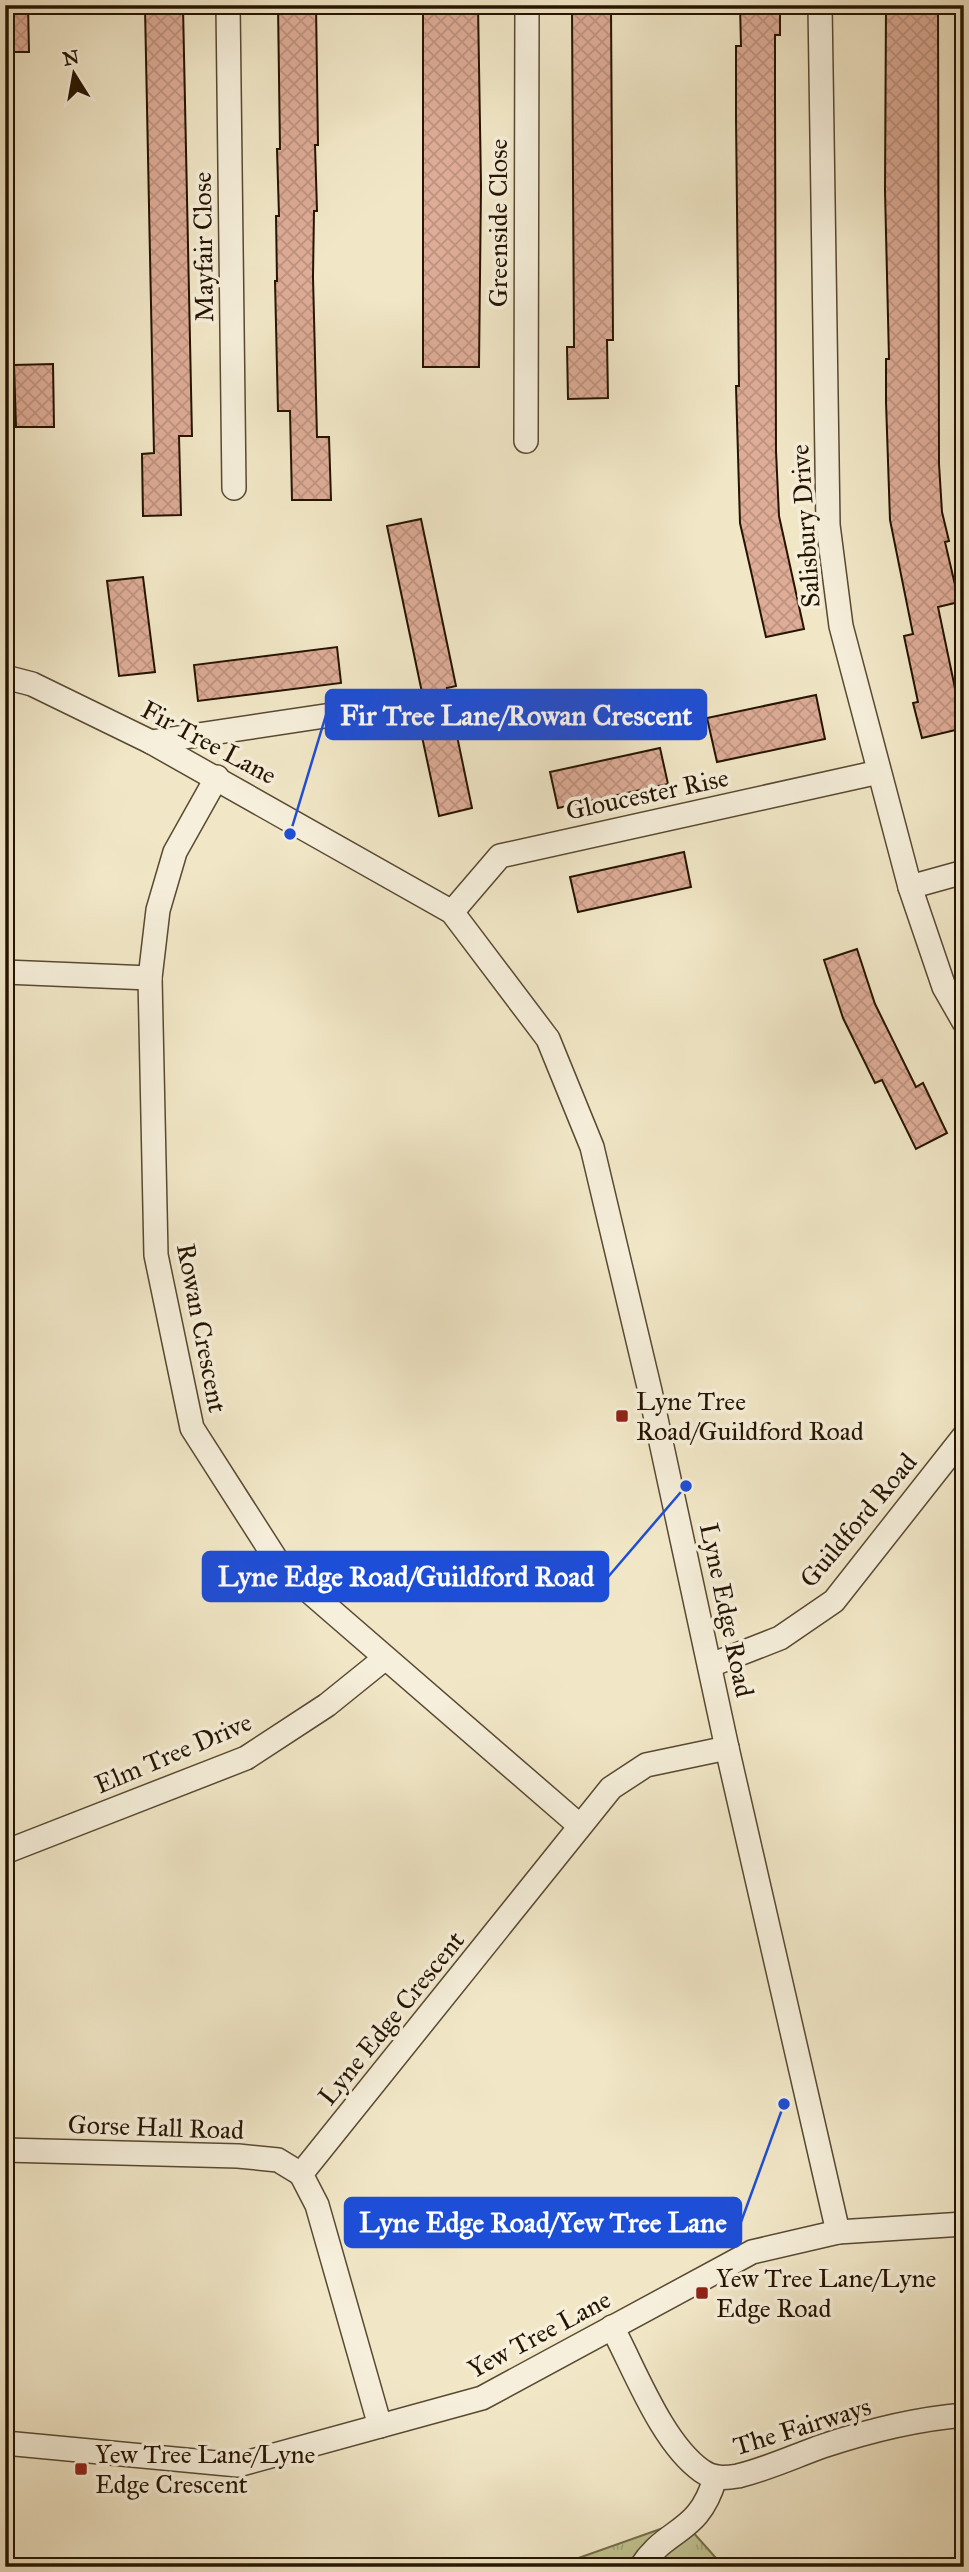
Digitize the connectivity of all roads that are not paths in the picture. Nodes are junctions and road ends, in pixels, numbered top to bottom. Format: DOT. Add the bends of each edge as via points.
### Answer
graph roads {
  1 [pos="228,5"];
  2 [pos="527,5"];
  3 [pos="820,5"];
  4 [pos="526,441"];
  5 [pos="234,488"];
  6 [pos="5,677"];
  7 [pos="338,714"];
  8 [pos="151,742"];
  9 [pos="879,772"];
  10 [pos="217,777"];
  11 [pos="964,872"];
  12 [pos="910,887"];
  13 [pos="452,912"];
  14 [pos="5,972"];
  15 [pos="150,978"];
  16 [pos="964,1022"];
  17 [pos="964,1436"];
  18 [pos="384,1659"];
  19 [pos="711,1665"];
  20 [pos="727,1748"];
  21 [pos="580,1826"];
  22 [pos="5,1852"];
  23 [pos="5,2150"];
  24 [pos="301,2174"];
  25 [pos="964,2224"];
  26 [pos="838,2232"];
  27 [pos="612,2327"];
  28 [pos="964,2415"];
  29 [pos="380,2426"];
  30 [pos="5,2443"];
  31 [pos="715,2478"];
  32 [pos="641,2567"];
  1 -- 5 [label="street, Mayfair Close"];
  2 -- 4 [label="street, Greenside Close"];
  3 -- 9 [label="street, Salisbury Drive" via="828,525 841,626"];
  6 -- 8 [label="street, Fir Tree Lane" via="32,684"];
  7 -- 8 [label="street"];
  8 -- 10 [label="street, Fir Tree Lane"];
  9 -- 12 [label="street, Salisbury Drive"];
  9 -- 13 [label="street, Gloucester Rise" via="500,856"];
  10 -- 13 [label="street, Fir Tree Lane"];
  10 -- 15 [label="street, Rowan Crescent" via="175,852 158,910"];
  11 -- 12 [label="street"];
  12 -- 16 [label="street, Salisbury Drive" via="944,987"];
  13 -- 19 [label="street, Lyne Edge Road" via="548,1039 592,1147"];
  14 -- 15 [label="street"];
  15 -- 18 [label="street, Rowan Crescent" via="156,1255 192,1428 281,1567"];
  17 -- 19 [label="street, Guildford Road" via="834,1601 780,1638"];
  18 -- 21 [label="street, Rowan Crescent"];
  18 -- 22 [label="street, Elm Tree Drive" via="327,1705 246,1758"];
  19 -- 20 [label="street, Lyne Edge Road"];
  20 -- 21 [label="street, Lyne Edge Crescent" via="663,1760 629,1773"];
  20 -- 26 [label="street, Lyne Edge Road"];
  21 -- 24 [label="street, Lyne Edge Crescent"];
  23 -- 24 [label="street, Gorse Hall Road" via="238,2156 278,2160"];
  24 -- 29 [label="street" via="317,2205"];
  25 -- 26 [label="street, Yew Tree Lane"];
  26 -- 27 [label="street, Yew Tree Lane" via="752,2252"];
  27 -- 29 [label="street, Yew Tree Lane" via="482,2398"];
  27 -- 31 [label="street, The Fairways" via="682,2452"];
  28 -- 31 [label="street, The Fairways" via="931,2418 827,2445 739,2475"];
  29 -- 30 [label="street, Yew Tree Lane" via="238,2465"];
  31 -- 32 [label="street" via="703,2509"];
}
